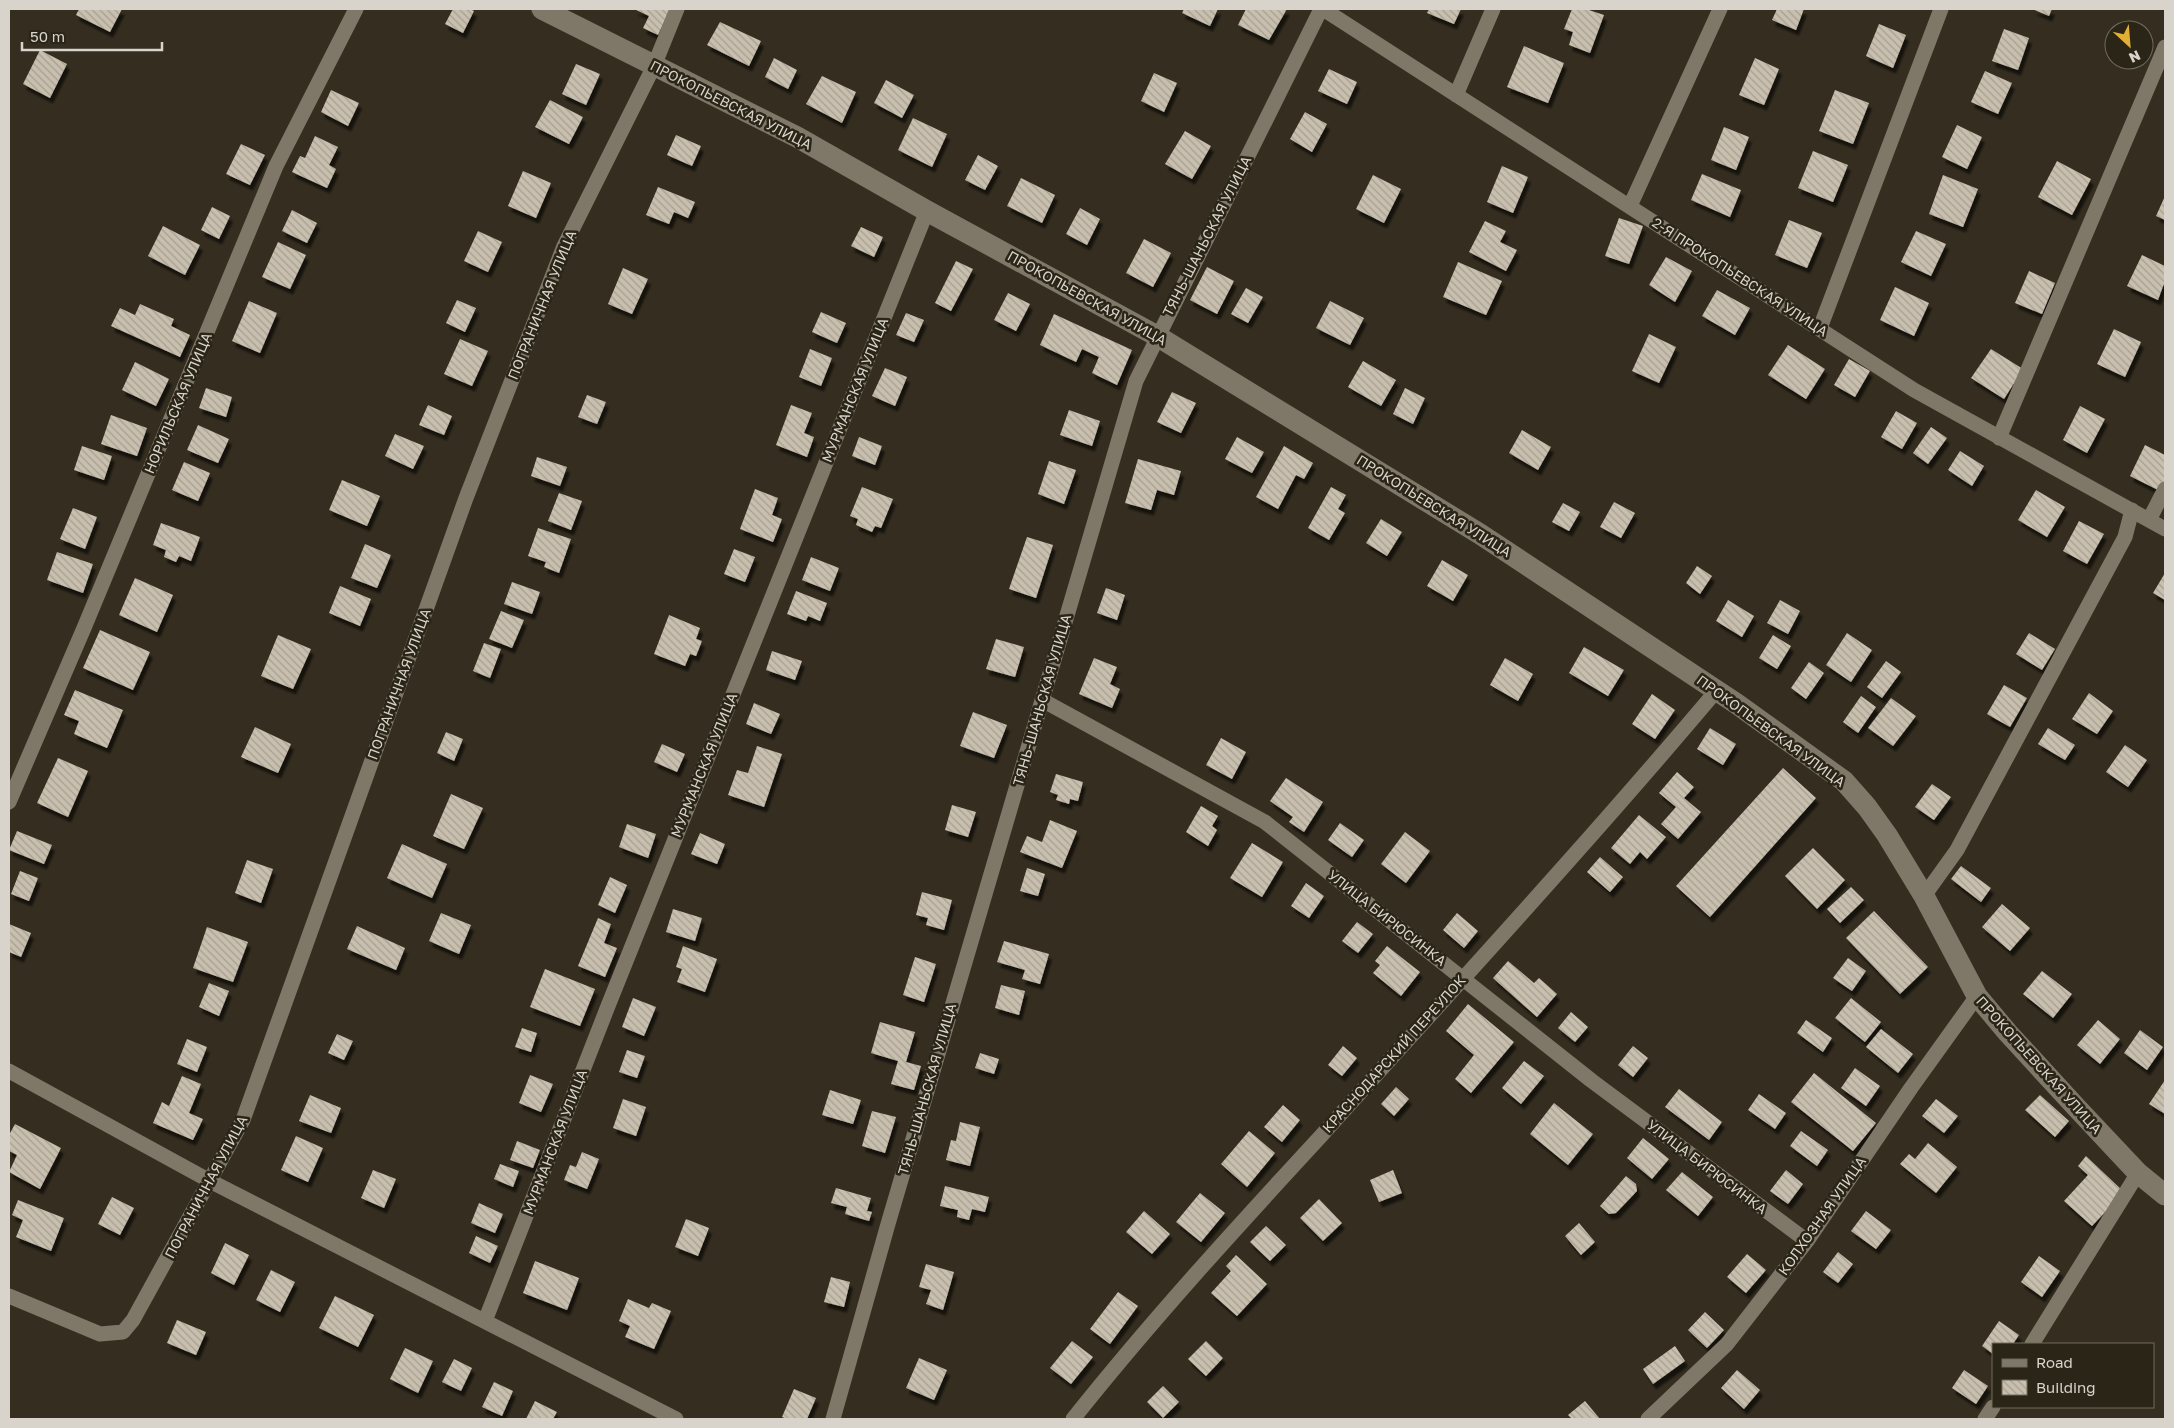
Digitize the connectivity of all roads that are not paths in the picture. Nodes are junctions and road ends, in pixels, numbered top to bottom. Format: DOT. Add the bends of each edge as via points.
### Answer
graph roads {
  1 [pos="356,9"];
  2 [pos="542,9"];
  3 [pos="677,9"];
  4 [pos="1322,9"];
  5 [pos="1493,9"];
  6 [pos="1720,9"];
  7 [pos="1941,9"];
  8 [pos="2165,47"];
  9 [pos="654,66"];
  10 [pos="1456,95"];
  11 [pos="1630,206"];
  12 [pos="927,211"];
  13 [pos="1820,328"];
  14 [pos="1157,336"];
  15 [pos="1999,438"];
  16 [pos="2165,489"];
  17 [pos="2132,510"];
  18 [pos="2150,520"];
  19 [pos="2165,529"];
  20 [pos="1717,690"];
  21 [pos="1042,700"];
  22 [pos="9,802"];
  23 [pos="1924,896"];
  24 [pos="1464,978"];
  25 [pos="1977,996"];
  26 [pos="9,1071"];
  27 [pos="2138,1173"];
  28 [pos="210,1180"];
  29 [pos="2165,1195"];
  30 [pos="1807,1241"];
  31 [pos="9,1296"];
  32 [pos="485,1320"];
  33 [pos="2033,1343"];
  34 [pos="1992,1408"];
  35 [pos="676,1419"];
  36 [pos="833,1419"];
  37 [pos="1073,1419"];
  38 [pos="1648,1419"];
  39 [pos="1985,1419"];
  1 -- 22 [label="street, НОРИЛЬСКАЯ УЛИЦА" via="276,166"];
  2 -- 9 [label="main road, ПРОКОПЬЕВСКАЯ УЛИЦА"];
  3 -- 9 [label="street, ПОГРАНИЧНАЯ УЛИЦА"];
  4 -- 10 [label="street, 2-Я ПРОКОПЬЕВСКАЯ УЛИЦА"];
  4 -- 14 [label="street, ТЯНЬ-ШАНЬСКАЯ УЛИЦА"];
  5 -- 10 [label="street"];
  6 -- 11 [label="street"];
  7 -- 13 [label="street"];
  8 -- 15 [label="street"];
  9 -- 12 [label="main road, ПРОКОПЬЕВСКАЯ УЛИЦА" via="797,137"];
  9 -- 28 [label="street, ПОГРАНИЧНАЯ УЛИЦА" via="564,246 466,498 243,1120"];
  10 -- 11 [label="street, 2-Я ПРОКОПЬЕВСКАЯ УЛИЦА"];
  11 -- 13 [label="street, 2-Я ПРОКОПЬЕВСКАЯ УЛИЦА"];
  12 -- 14 [label="main road, ПРОКОПЬЕВСКАЯ УЛИЦА"];
  12 -- 32 [label="street, МУРМАНСКАЯ УЛИЦА"];
  13 -- 15 [label="street, 2-Я ПРОКОПЬЕВСКАЯ УЛИЦА" via="1914,390"];
  14 -- 20 [label="main road, ПРОКОПЬЕВСКАЯ УЛИЦА" via="1480,534"];
  14 -- 21 [label="street, ТЯНЬ-ШАНЬСКАЯ УЛИЦА" via="1136,381"];
  15 -- 17 [label="street, 2-Я ПРОКОПЬЕВСКАЯ УЛИЦА"];
  16 -- 18 [label="street"];
  17 -- 18 [label="street, 2-Я ПРОКОПЬЕВСКАЯ УЛИЦА"];
  17 -- 23 [label="street" via="2125,537 1958,850"];
  18 -- 19 [label="street, 2-Я ПРОКОПЬЕВСКАЯ УЛИЦА"];
  20 -- 23 [label="main road, ПРОКОПЬЕВСКАЯ УЛИЦА" via="1844,781 1887,835"];
  20 -- 24 [label="street, КРАСНОДАРСКИЙ ПЕРЕУЛОК"];
  21 -- 24 [label="street, УЛИЦА БИРЮСИНКА" via="1264,822"];
  21 -- 36 [label="street, ТЯНЬ-ШАНЬСКАЯ УЛИЦА"];
  23 -- 25 [label="main road, ПРОКОПЬЕВСКАЯ УЛИЦА"];
  24 -- 30 [label="street, УЛИЦА БИРЮСИНКА" via="1592,1081"];
  24 -- 37 [label="street, КРАСНОДАРСКИЙ ПЕРЕУЛОК" via="1203,1265"];
  25 -- 27 [label="main road, ПРОКОПЬЕВСКАЯ УЛИЦА"];
  25 -- 30 [label="street, КОЛХОЗНАЯ УЛИЦА"];
  26 -- 28 [label="street"];
  27 -- 29 [label="main road, ПРОКОПЬЕВСКАЯ УЛИЦА"];
  27 -- 33 [label="street"];
  28 -- 31 [label="street, ПОГРАНИЧНАЯ УЛИЦА" via="134,1320 123,1332 100,1334"];
  28 -- 32 [label="street"];
  30 -- 38 [label="street, КОЛХОЗНАЯ УЛИЦА" via="1727,1344"];
  32 -- 35 [label="street"];
  34 -- 39 [label="street"];
}
